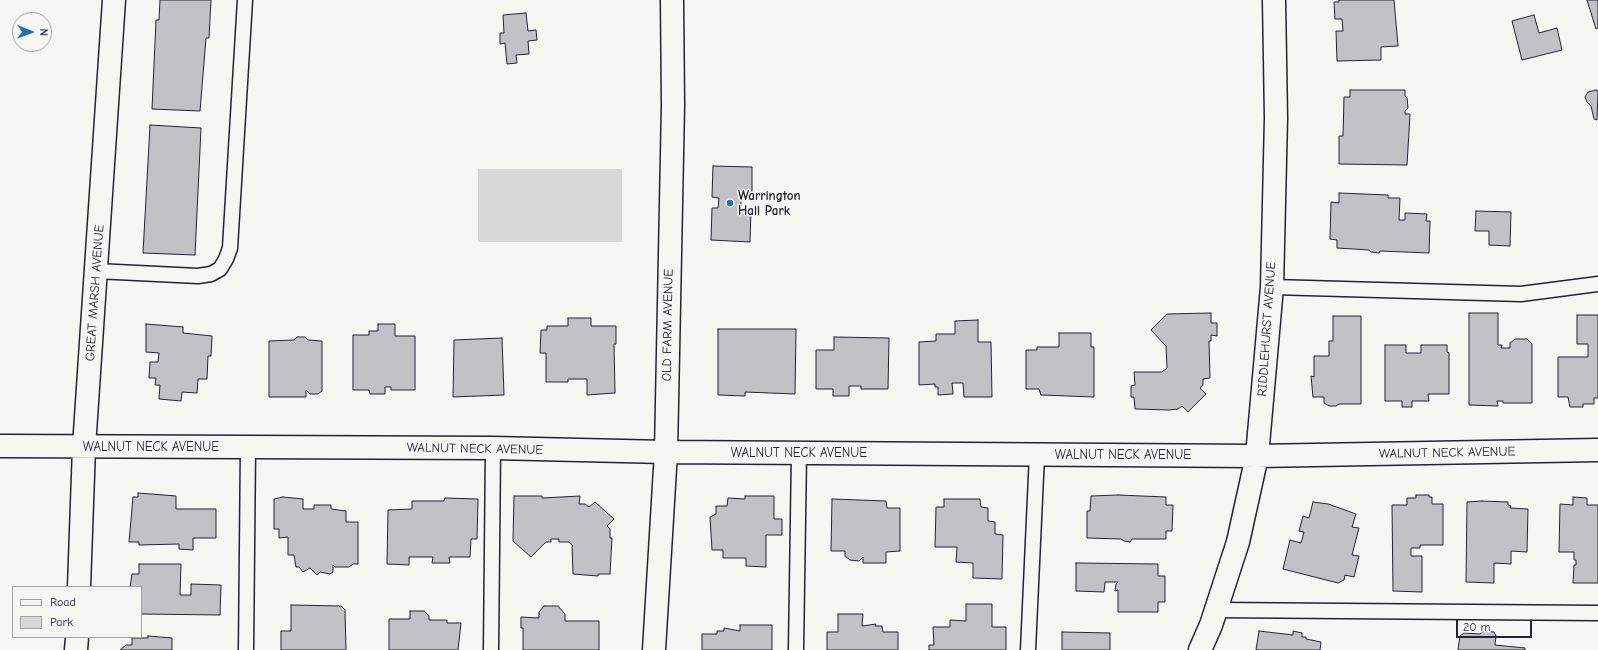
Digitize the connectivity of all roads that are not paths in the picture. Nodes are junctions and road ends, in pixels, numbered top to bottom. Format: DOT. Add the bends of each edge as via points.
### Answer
graph roads {
  1 [pos="114,0"];
  2 [pos="245,0"];
  3 [pos="672,0"];
  4 [pos="1274,0"];
  5 [pos="96,271"];
  6 [pos="1598,284"];
  7 [pos="1272,287"];
  8 [pos="0,446"];
  9 [pos="84,447"];
  10 [pos="248,447"];
  11 [pos="492,448"];
  12 [pos="1598,450"];
  13 [pos="666,452"];
  14 [pos="799,453"];
  15 [pos="1037,454"];
  16 [pos="1257,456"];
  17 [pos="79,586"];
  18 [pos="1216,610"];
  19 [pos="1598,614"];
  20 [pos="77,638"];
  21 [pos="76,650"];
  22 [pos="246,650"];
  23 [pos="491,650"];
  24 [pos="654,650"];
  25 [pos="796,650"];
  26 [pos="1028,650"];
  27 [pos="1200,650"];
  1 -- 5 [label="street, GREAT MARSH AVENUE"];
  2 -- 5 [label="lane" via="230,248 226,259 220,269 211,274 198,276"];
  3 -- 13 [label="street, OLD FARM AVENUE" via="673,113"];
  4 -- 7 [label="street, RIDDLEHURST AVENUE" via="1276,118"];
  5 -- 9 [label="street, GREAT MARSH AVENUE"];
  6 -- 7 [label="lane" via="1521,294"];
  7 -- 16 [label="street, RIDDLEHURST AVENUE"];
  8 -- 9 [label="street, WALNUT NECK AVENUE"];
  9 -- 10 [label="street, WALNUT NECK AVENUE"];
  9 -- 17 [label="street, GREAT MARSH AVENUE"];
  10 -- 11 [label="street, WALNUT NECK AVENUE"];
  10 -- 22 [label="lane"];
  11 -- 13 [label="street, WALNUT NECK AVENUE"];
  11 -- 23 [label="lane"];
  12 -- 16 [label="street, WALNUT NECK AVENUE"];
  13 -- 14 [label="street, WALNUT NECK AVENUE"];
  13 -- 24 [label="street, OLD FARM AVENUE"];
  14 -- 15 [label="street, WALNUT NECK AVENUE"];
  14 -- 25 [label="lane"];
  15 -- 16 [label="street, WALNUT NECK AVENUE"];
  15 -- 26 [label="lane"];
  16 -- 18 [label="street, RIDDLEHURST AVENUE" via="1238,542"];
  18 -- 19 [label="lane"];
  18 -- 27 [label="street, RIDDLEHURST AVENUE"];
  20 -- 21 [label="street"];
}
